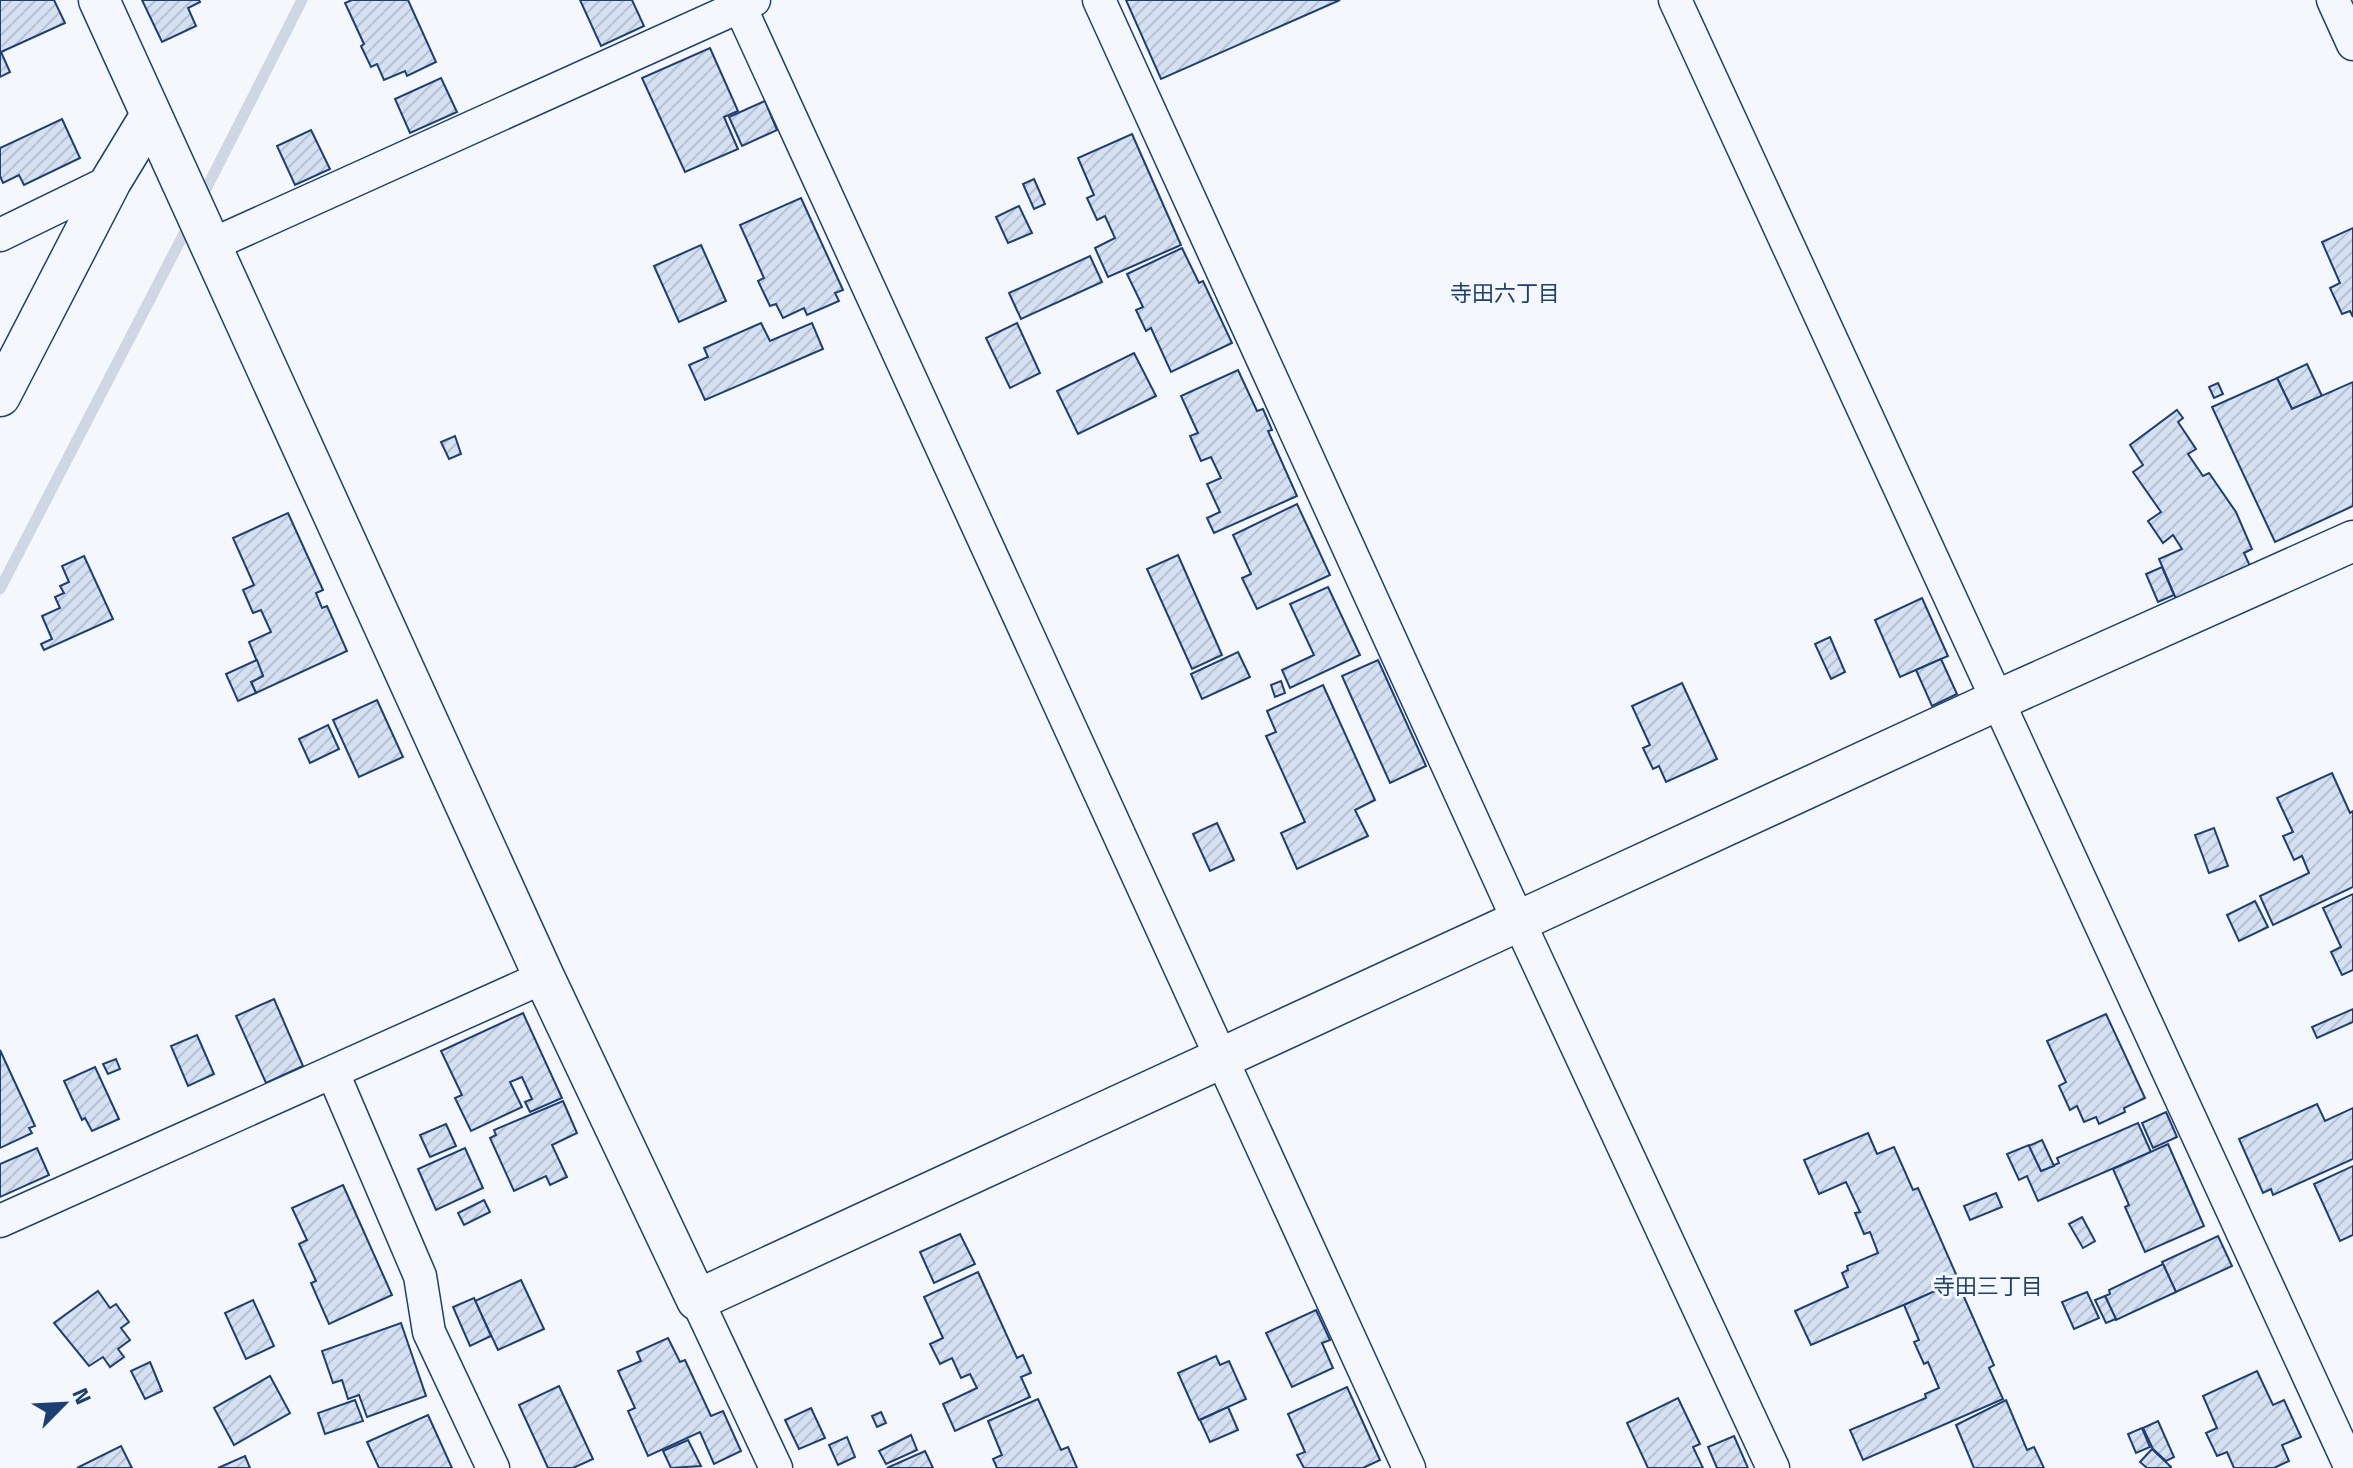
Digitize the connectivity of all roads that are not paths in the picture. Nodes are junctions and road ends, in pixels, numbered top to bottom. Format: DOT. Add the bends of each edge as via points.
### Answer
graph roads {
  1 [pos="99,0"];
  2 [pos="1099,0"];
  3 [pos="1675,0"];
  4 [pos="2333,0"];
  5 [pos="744,2"];
  6 [pos="2353,44"];
  7 [pos="151,115"];
  8 [pos="111,181"];
  9 [pos="0,235"];
  10 [pos="210,242"];
  11 [pos="0,396"];
  12 [pos="2353,541"];
  13 [pos="1998,700"];
  14 [pos="1519,922"];
  15 [pos="544,977"];
  16 [pos="1220,1059"];
  17 [pos="333,1073"];
  18 [pos="0,1221"];
  19 [pos="697,1300"];
  20 [pos="493,1468"];
  21 [pos="776,1468"];
  22 [pos="1409,1468"];
  23 [pos="1773,1468"];
  24 [pos="2351,1468"];
  1 -- 7 [label="street"];
  2 -- 14 [label="street"];
  3 -- 13 [label="street"];
  4 -- 6 [label="street"];
  5 -- 10 [label="street"];
  5 -- 16 [label="street"];
  7 -- 8 [label="street"];
  7 -- 10 [label="street"];
  8 -- 9 [label="street"];
  8 -- 11 [label="street"];
  10 -- 15 [label="street"];
  12 -- 13 [label="street"];
  13 -- 14 [label="street"];
  13 -- 24 [label="street"];
  14 -- 16 [label="street"];
  14 -- 23 [label="street"];
  15 -- 17 [label="street"];
  15 -- 19 [label="street"];
  16 -- 19 [label="street"];
  16 -- 22 [label="street"];
  17 -- 18 [label="street"];
  17 -- 20 [label="street" via="420,1276 429,1332"];
  19 -- 21 [label="street"];
}
